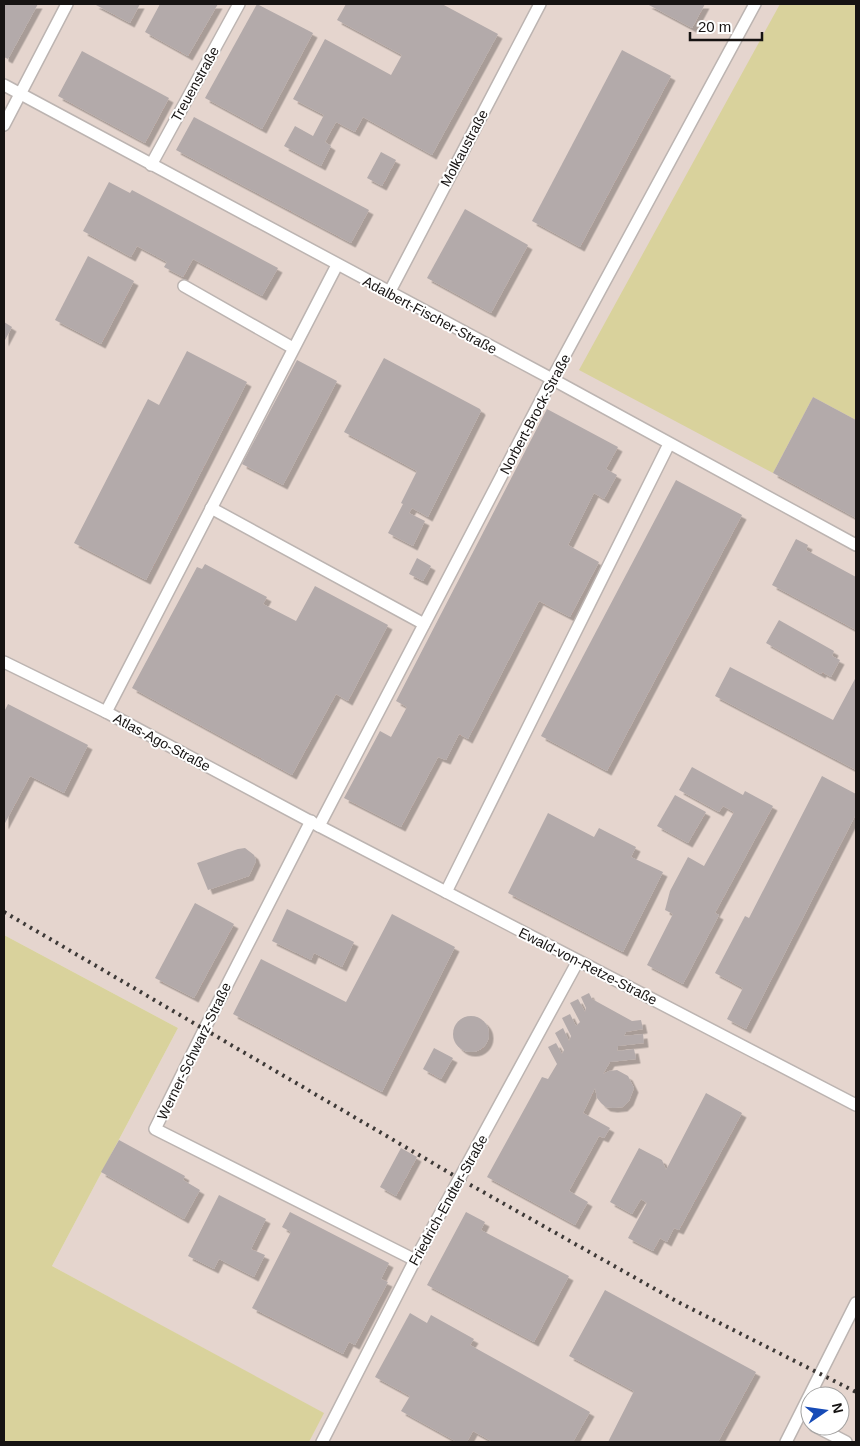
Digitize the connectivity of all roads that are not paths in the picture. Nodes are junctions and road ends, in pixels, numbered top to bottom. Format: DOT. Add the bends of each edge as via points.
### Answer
graph roads {
  1 [pos="66,4"];
  2 [pos="239,4"];
  3 [pos="540,4"];
  4 [pos="755,4"];
  5 [pos="4,85"];
  6 [pos="20,94"];
  7 [pos="4,125"];
  8 [pos="151,165"];
  9 [pos="336,265"];
  10 [pos="184,286"];
  11 [pos="389,293"];
  12 [pos="293,348"];
  13 [pos="552,379"];
  14 [pos="669,444"];
  15 [pos="211,508"];
  16 [pos="856,545"];
  17 [pos="424,624"];
  18 [pos="4,662"];
  19 [pos="106,712"];
  20 [pos="315,824"];
  21 [pos="446,892"];
  22 [pos="578,961"];
  23 [pos="856,1105"];
  24 [pos="415,1260"];
  25 [pos="856,1303"];
  26 [pos="799,1417"];
  27 [pos="834,1436"];
  28 [pos="322,1442"];
  29 [pos="786,1442"];
  30 [pos="846,1442"];
  1 -- 6 [label="lane"];
  2 -- 8 [label="lane, Treuenstraße"];
  3 -- 11 [label="lane, Molkaustraße"];
  4 -- 13 [label="lane, Norbert-Brock-Straße"];
  5 -- 6 [label="lane, Adalbert-Fischer-Straße"];
  6 -- 7 [label="lane"];
  6 -- 8 [label="lane, Adalbert-Fischer-Straße"];
  8 -- 9 [label="lane, Adalbert-Fischer-Straße"];
  9 -- 11 [label="lane, Adalbert-Fischer-Straße"];
  9 -- 12 [label="lane"];
  10 -- 12 [label="lane"];
  11 -- 13 [label="lane, Adalbert-Fischer-Straße"];
  12 -- 15 [label="lane"];
  13 -- 14 [label="lane, Adalbert-Fischer-Straße"];
  13 -- 17 [label="lane, Norbert-Brock-Straße"];
  14 -- 16 [label="lane, Adalbert-Fischer-Straße"];
  14 -- 21 [label="lane"];
  15 -- 17 [label="lane"];
  15 -- 19 [label="lane"];
  17 -- 20 [label="lane, Norbert-Brock-Straße"];
  18 -- 19 [label="lane, Atlas-Ago-Straße"];
  19 -- 20 [label="lane, Atlas-Ago-Straße"];
  20 -- 21 [label="lane, Ewald-von-Retze-Straße"];
  20 -- 24 [label="lane, Werner-Schwarz-Straße" via="204,1028 155,1129"];
  21 -- 22 [label="lane, Ewald-von-Retze-Straße"];
  22 -- 23 [label="lane, Ewald-von-Retze-Straße"];
  22 -- 24 [label="lane, Friedrich-Endter-Straße"];
  24 -- 28 [label="lane, Friedrich-Endter-Straße"];
  25 -- 26 [label="lane"];
  26 -- 29 [label="lane"];
  27 -- 30 [label="lane"];
}
